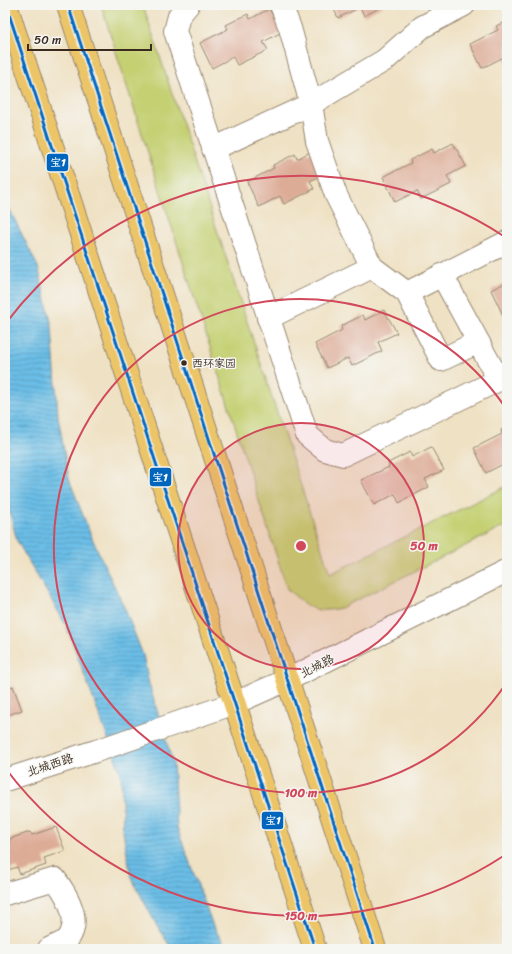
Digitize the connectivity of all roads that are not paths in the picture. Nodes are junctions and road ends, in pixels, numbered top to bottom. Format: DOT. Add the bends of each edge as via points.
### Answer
graph roads {
  1 [pos="6,5"];
  2 [pos="68,5"];
  3 [pos="188,5"];
  4 [pos="281,5"];
  5 [pos="464,5"];
  6 [pos="311,104"];
  7 [pos="213,149"];
  8 [pos="507,242"];
  9 [pos="372,267"];
  10 [pos="442,275"];
  11 [pos="407,293"];
  12 [pos="268,318"];
  13 [pos="480,345"];
  14 [pos="503,378"];
  15 [pos="507,571"];
  16 [pos="287,680"];
  17 [pos="235,703"];
  18 [pos="96,751"];
  19 [pos="5,780"];
  20 [pos="5,894"];
  21 [pos="48,949"];
  22 [pos="315,949"];
  23 [pos="375,949"];
  1 -- 17 [label="main road"];
  2 -- 16 [label="main road"];
  3 -- 7 [label="street" via="179,16 175,31"];
  4 -- 6 [label="street"];
  5 -- 6 [label="street" via="422,27 385,60"];
  6 -- 7 [label="street"];
  6 -- 9 [label="street" via="317,141 336,195"];
  7 -- 12 [label="street"];
  8 -- 10 [label="street"];
  9 -- 11 [label="street"];
  9 -- 12 [label="street"];
  10 -- 11 [label="street"];
  10 -- 13 [label="street"];
  11 -- 13 [label="street" via="440,360 478,342"];
  12 -- 14 [label="street" via="307,434 325,450 343,455"];
  13 -- 14 [label="street"];
  15 -- 16 [label="street, 北城路"];
  16 -- 17 [label="street, 北城路"];
  16 -- 23 [label="main road"];
  17 -- 18 [label="street, 北城路"];
  17 -- 22 [label="main road"];
  18 -- 19 [label="street, 北城西路"];
  20 -- 21 [label="street" via="55,879 67,895 75,922 67,939"];
}
